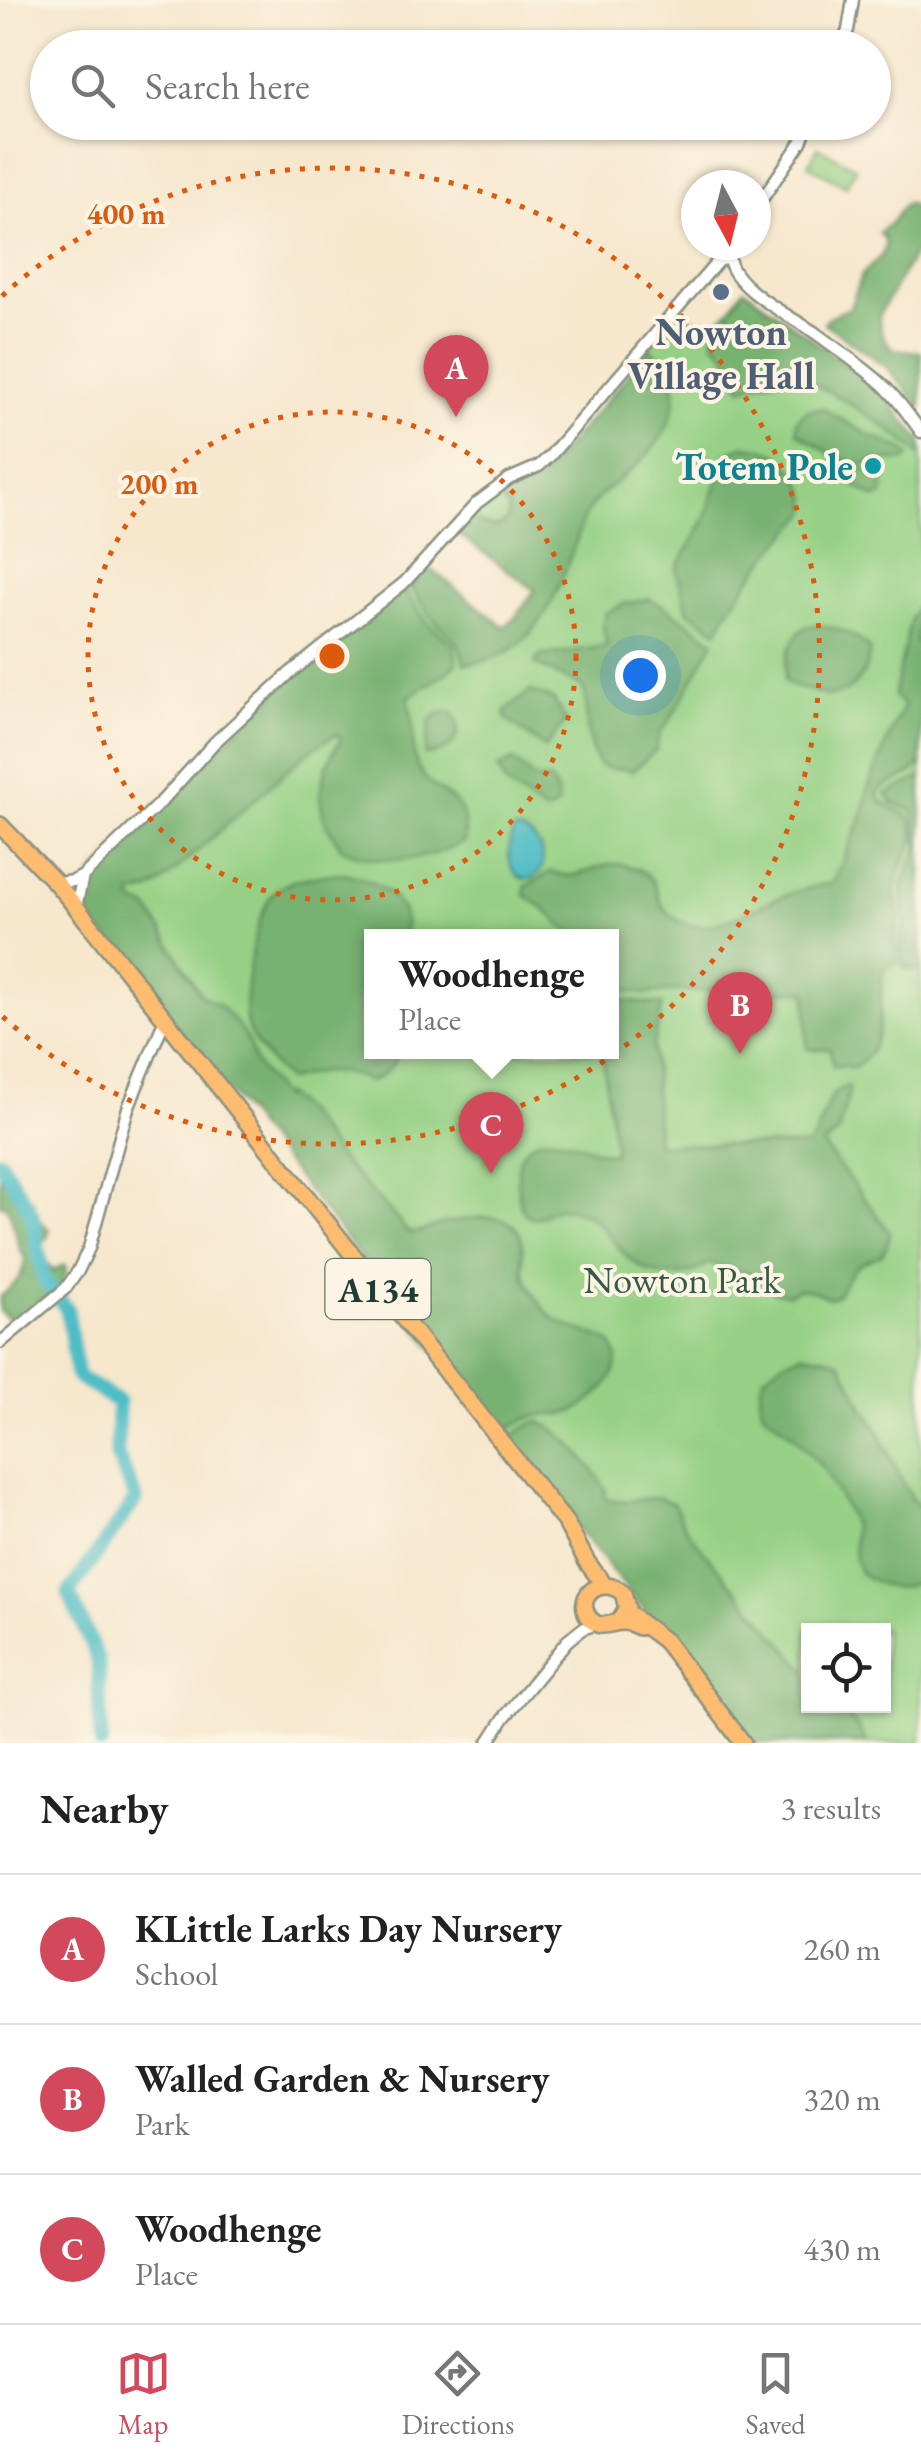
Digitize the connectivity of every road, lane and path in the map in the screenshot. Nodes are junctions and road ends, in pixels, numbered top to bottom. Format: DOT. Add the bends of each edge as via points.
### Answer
graph roads {
  1 [pos="854,0"];
  2 [pos="848,30"];
  3 [pos="802,140"];
  4 [pos="771,186"];
  5 [pos="722,260"];
  6 [pos="730,260"];
  7 [pos="921,432"];
  8 [pos="0,825"];
  9 [pos="83,876"];
  10 [pos="56,882"];
  11 [pos="76,907"];
  12 [pos="164,1019"];
  13 [pos="0,1343"];
  14 [pos="598,1587"];
  15 [pos="622,1617"];
  16 [pos="589,1622"];
  17 [pos="488,1743"];
  18 [pos="743,1743"];
  1 -- 2 [label="street"];
  3 -- 4 [label="street"];
  5 -- 9 [label="street" via="550,456 477,502 404,583 290,672"];
  6 -- 7 [label="street" via="756,293 882,384"];
  8 -- 10 [label="highway, A134"];
  9 -- 10 [label="street"];
  9 -- 11 [label="street"];
  10 -- 11 [label="highway, A134"];
  11 -- 12 [label="highway, A134"];
  12 -- 13 [label="street" via="128,1108 78,1271"];
  12 -- 14 [label="highway, A134" via="566,1524"];
  14 -- 15 [label="highway, A134" via="623,1593"];
  14 -- 16 [label="highway" via="586,1600"];
  15 -- 16 [label="highway" via="607,1626"];
  15 -- 18 [label="highway, A134" via="665,1642"];
  16 -- 17 [label="street"];
}
